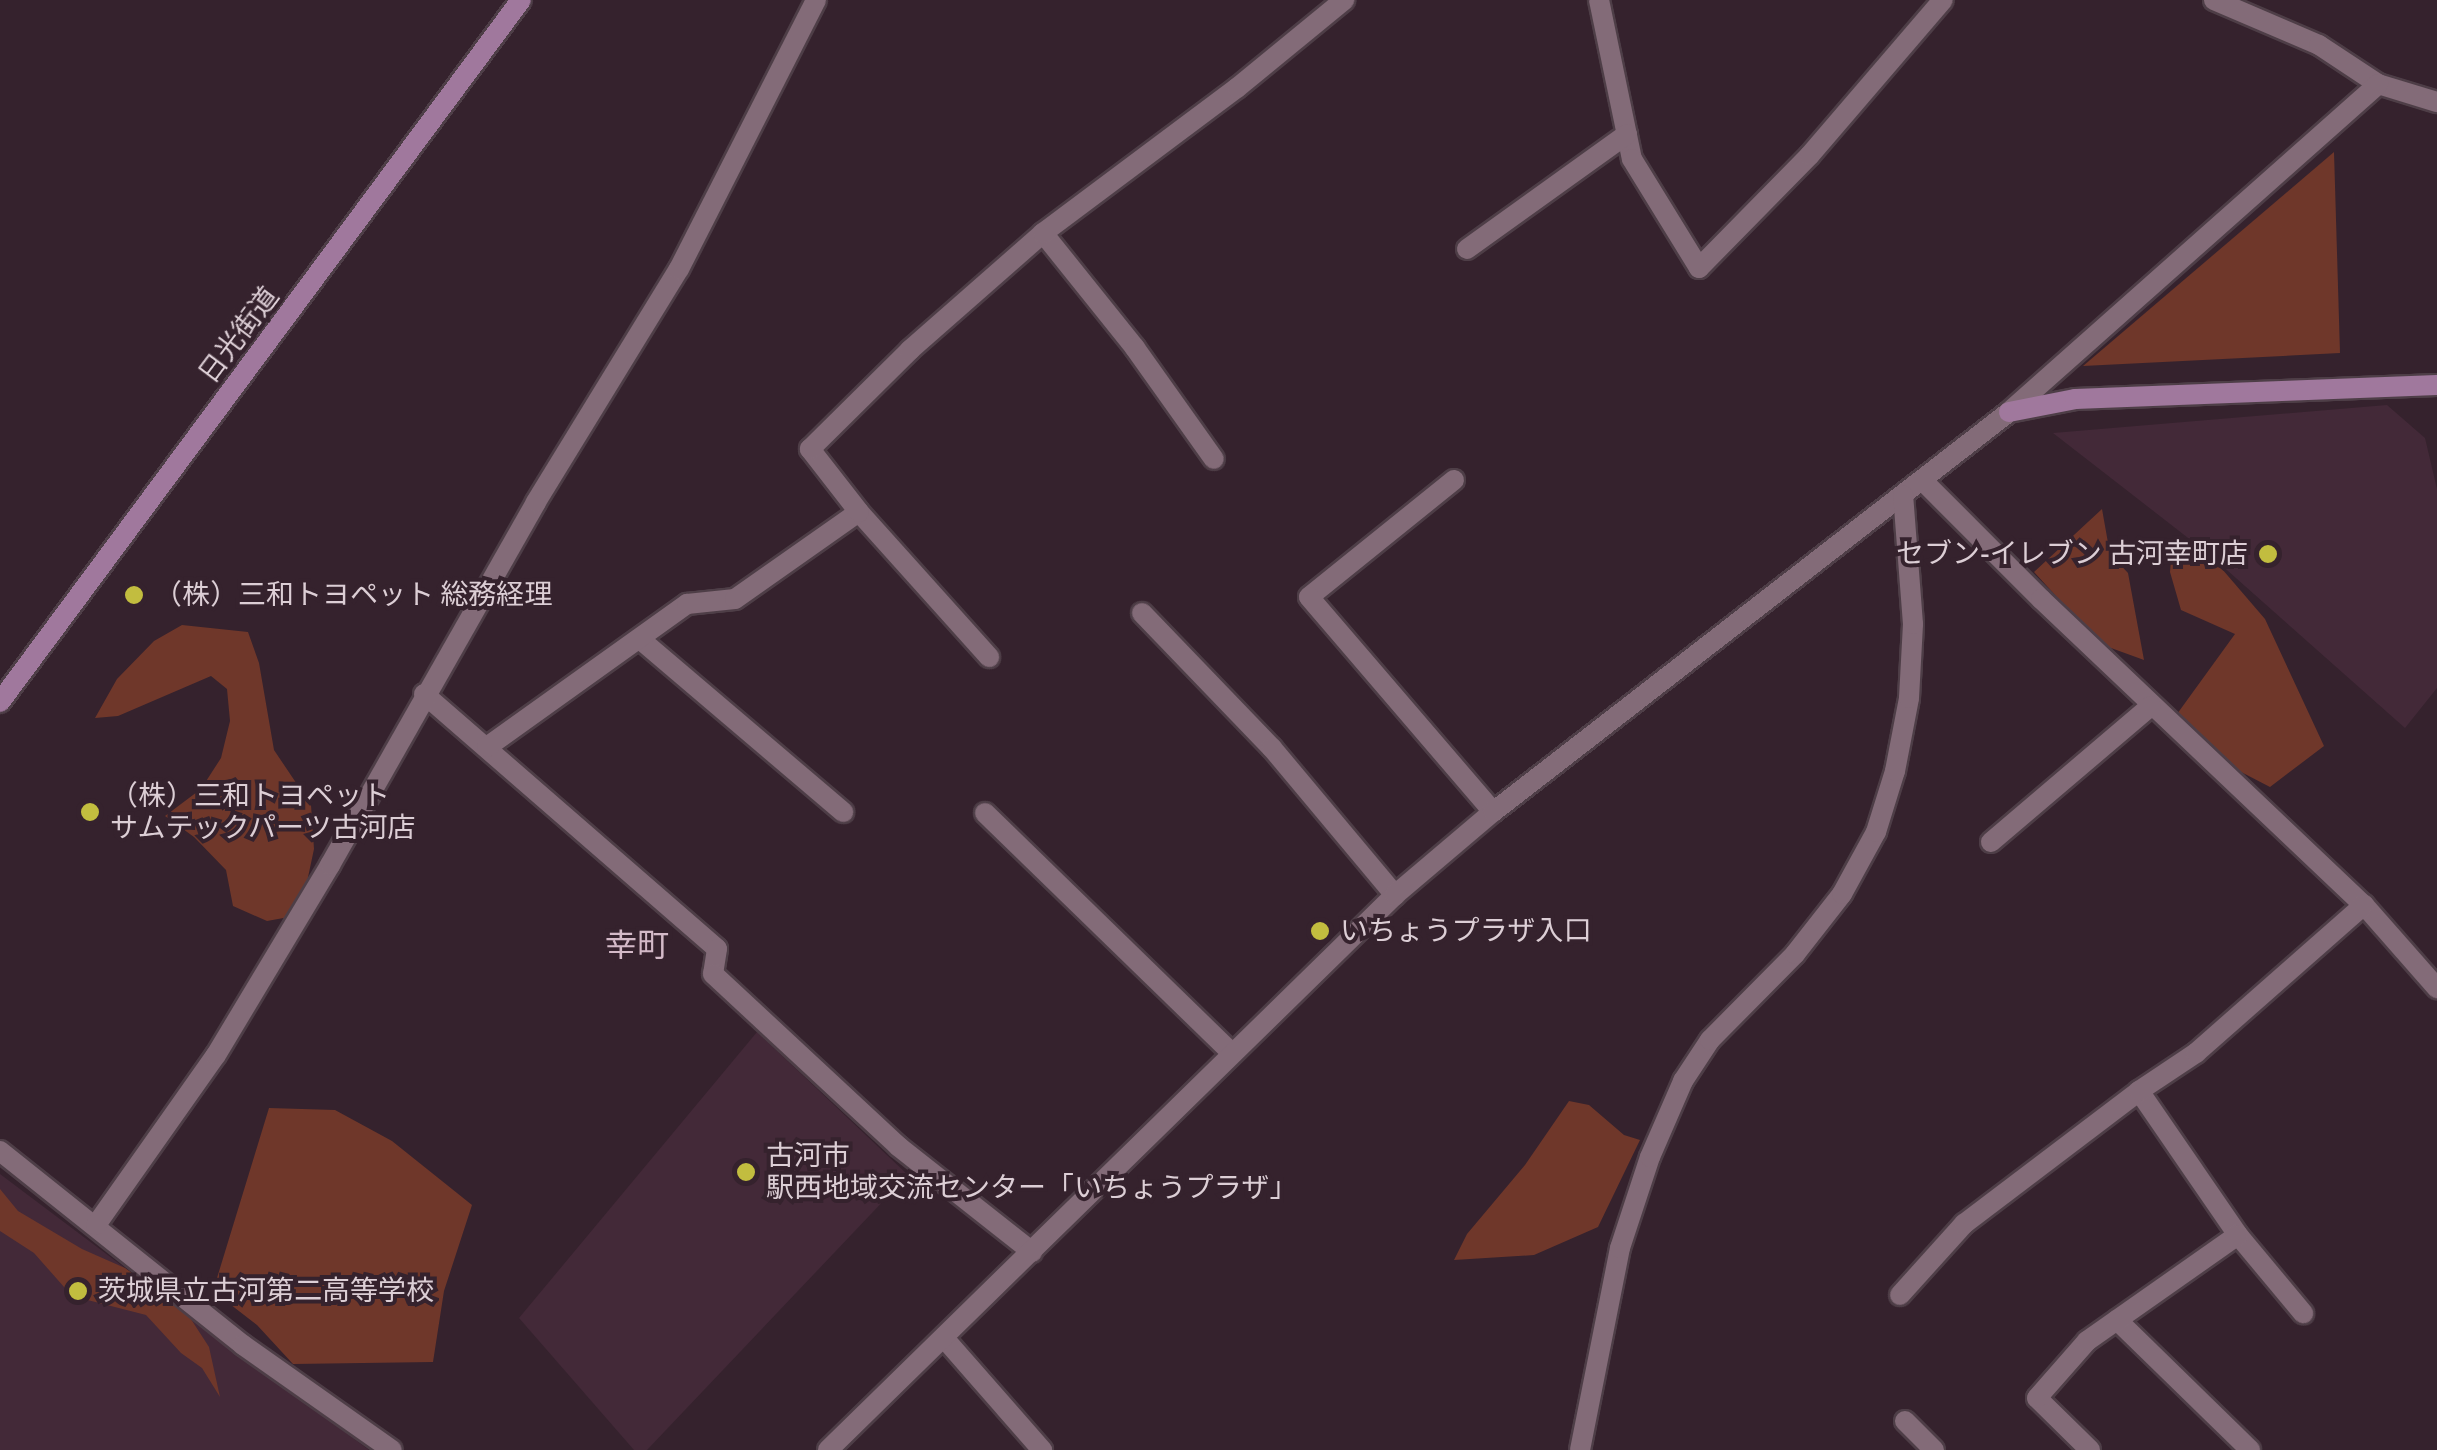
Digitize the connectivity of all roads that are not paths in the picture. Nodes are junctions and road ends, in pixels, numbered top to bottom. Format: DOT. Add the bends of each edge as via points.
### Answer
graph roads {
  1 [pos="522,0"];
  2 [pos="816,0"];
  3 [pos="1344,0"];
  4 [pos="1600,0"];
  5 [pos="1943,0"];
  6 [pos="2214,0"];
  7 [pos="2378,84"];
  8 [pos="2437,102"];
  9 [pos="1627,134"];
  10 [pos="1044,233"];
  11 [pos="1467,250"];
  12 [pos="2437,385"];
  13 [pos="2008,412"];
  14 [pos="1214,459"];
  15 [pos="1454,480"];
  16 [pos="1922,480"];
  17 [pos="1903,495"];
  18 [pos="859,512"];
  19 [pos="1142,613"];
  20 [pos="640,640"];
  21 [pos="989,656"];
  22 [pos="424,694"];
  23 [pos="0,702"];
  24 [pos="2151,706"];
  25 [pos="487,747"];
  26 [pos="842,812"];
  27 [pos="1493,812"];
  28 [pos="985,813"];
  29 [pos="1991,842"];
  30 [pos="1395,895"];
  31 [pos="2364,905"];
  32 [pos="2437,988"];
  33 [pos="1231,1052"];
  34 [pos="2139,1090"];
  35 [pos="0,1150"];
  36 [pos="96,1225"];
  37 [pos="2238,1236"];
  38 [pos="1032,1252"];
  39 [pos="1900,1295"];
  40 [pos="2303,1313"];
  41 [pos="2118,1320"];
  42 [pos="944,1338"];
  43 [pos="1905,1420"];
  44 [pos="392,1450"];
  45 [pos="828,1450"];
  46 [pos="1042,1450"];
  47 [pos="1580,1450"];
  48 [pos="1934,1450"];
  49 [pos="2090,1450"];
  50 [pos="2250,1450"];
  1 -- 23 [label="main road, 日光街道"];
  2 -- 22 [label="street" via="679,269"];
  3 -- 10 [label="street"];
  4 -- 9 [label="street"];
  5 -- 9 [label="street" via="1810,155 1698,268 1632,159"];
  6 -- 7 [label="street" via="2319,45"];
  7 -- 8 [label="street"];
  7 -- 13 [label="street"];
  9 -- 11 [label="street"];
  10 -- 14 [label="street"];
  10 -- 18 [label="street" via="810,449"];
  12 -- 13 [label="main road" via="2075,398"];
  13 -- 16 [label="street"];
  15 -- 27 [label="street" via="1309,596"];
  16 -- 17 [label="street"];
  16 -- 24 [label="street"];
  17 -- 27 [label="street"];
  17 -- 47 [label="street" via="1913,624 1909,698 1876,832 1842,894 1710,1040 1683,1081 1620,1248"];
  18 -- 20 [label="street" via="734,599 687,604"];
  18 -- 21 [label="street"];
  19 -- 30 [label="street" via="1272,748"];
  20 -- 25 [label="street"];
  20 -- 26 [label="street"];
  22 -- 25 [label="street"];
  22 -- 36 [label="street" via="216,1055"];
  24 -- 29 [label="street"];
  24 -- 31 [label="street"];
  25 -- 38 [label="street" via="717,949 712,974 898,1146"];
  27 -- 30 [label="street"];
  28 -- 33 [label="street"];
  30 -- 33 [label="street"];
  31 -- 32 [label="street"];
  31 -- 34 [label="street" via="2196,1053"];
  33 -- 38 [label="street"];
  34 -- 37 [label="street"];
  34 -- 39 [label="street" via="1964,1224"];
  35 -- 36 [label="street"];
  36 -- 44 [label="street" via="243,1345"];
  37 -- 40 [label="street"];
  37 -- 41 [label="street"];
  38 -- 42 [label="street"];
  41 -- 49 [label="street" via="2087,1342 2038,1398"];
  41 -- 50 [label="street"];
  42 -- 45 [label="street"];
  42 -- 46 [label="street"];
  43 -- 48 [label="street"];
}
